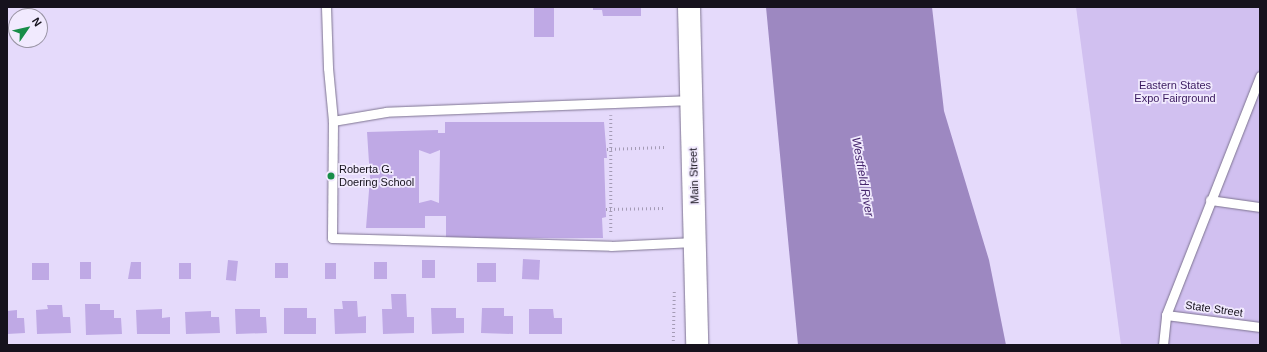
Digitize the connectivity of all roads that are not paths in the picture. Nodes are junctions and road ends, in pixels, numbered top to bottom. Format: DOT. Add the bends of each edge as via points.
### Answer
graph roads {
  1 [pos="326,7"];
  2 [pos="690,7"];
  3 [pos="1260,76"];
  4 [pos="692,100"];
  5 [pos="333,121"];
  6 [pos="1210,200"];
  7 [pos="1260,207"];
  8 [pos="696,242"];
  9 [pos="1166,315"];
  10 [pos="1260,327"];
  11 [pos="697,345"];
  12 [pos="1163,345"];
  1 -- 5 [label="lane"];
  2 -- 4 [label="main road, Main Street"];
  3 -- 6 [label="lane"];
  4 -- 5 [label="lane" via="386,112"];
  4 -- 8 [label="main road, Main Street"];
  5 -- 8 [label="lane" via="332,238 620,246"];
  6 -- 7 [label="lane"];
  6 -- 9 [label="lane"];
  8 -- 11 [label="main road, Main Street"];
  9 -- 10 [label="lane, State Street"];
  9 -- 12 [label="lane"];
}
